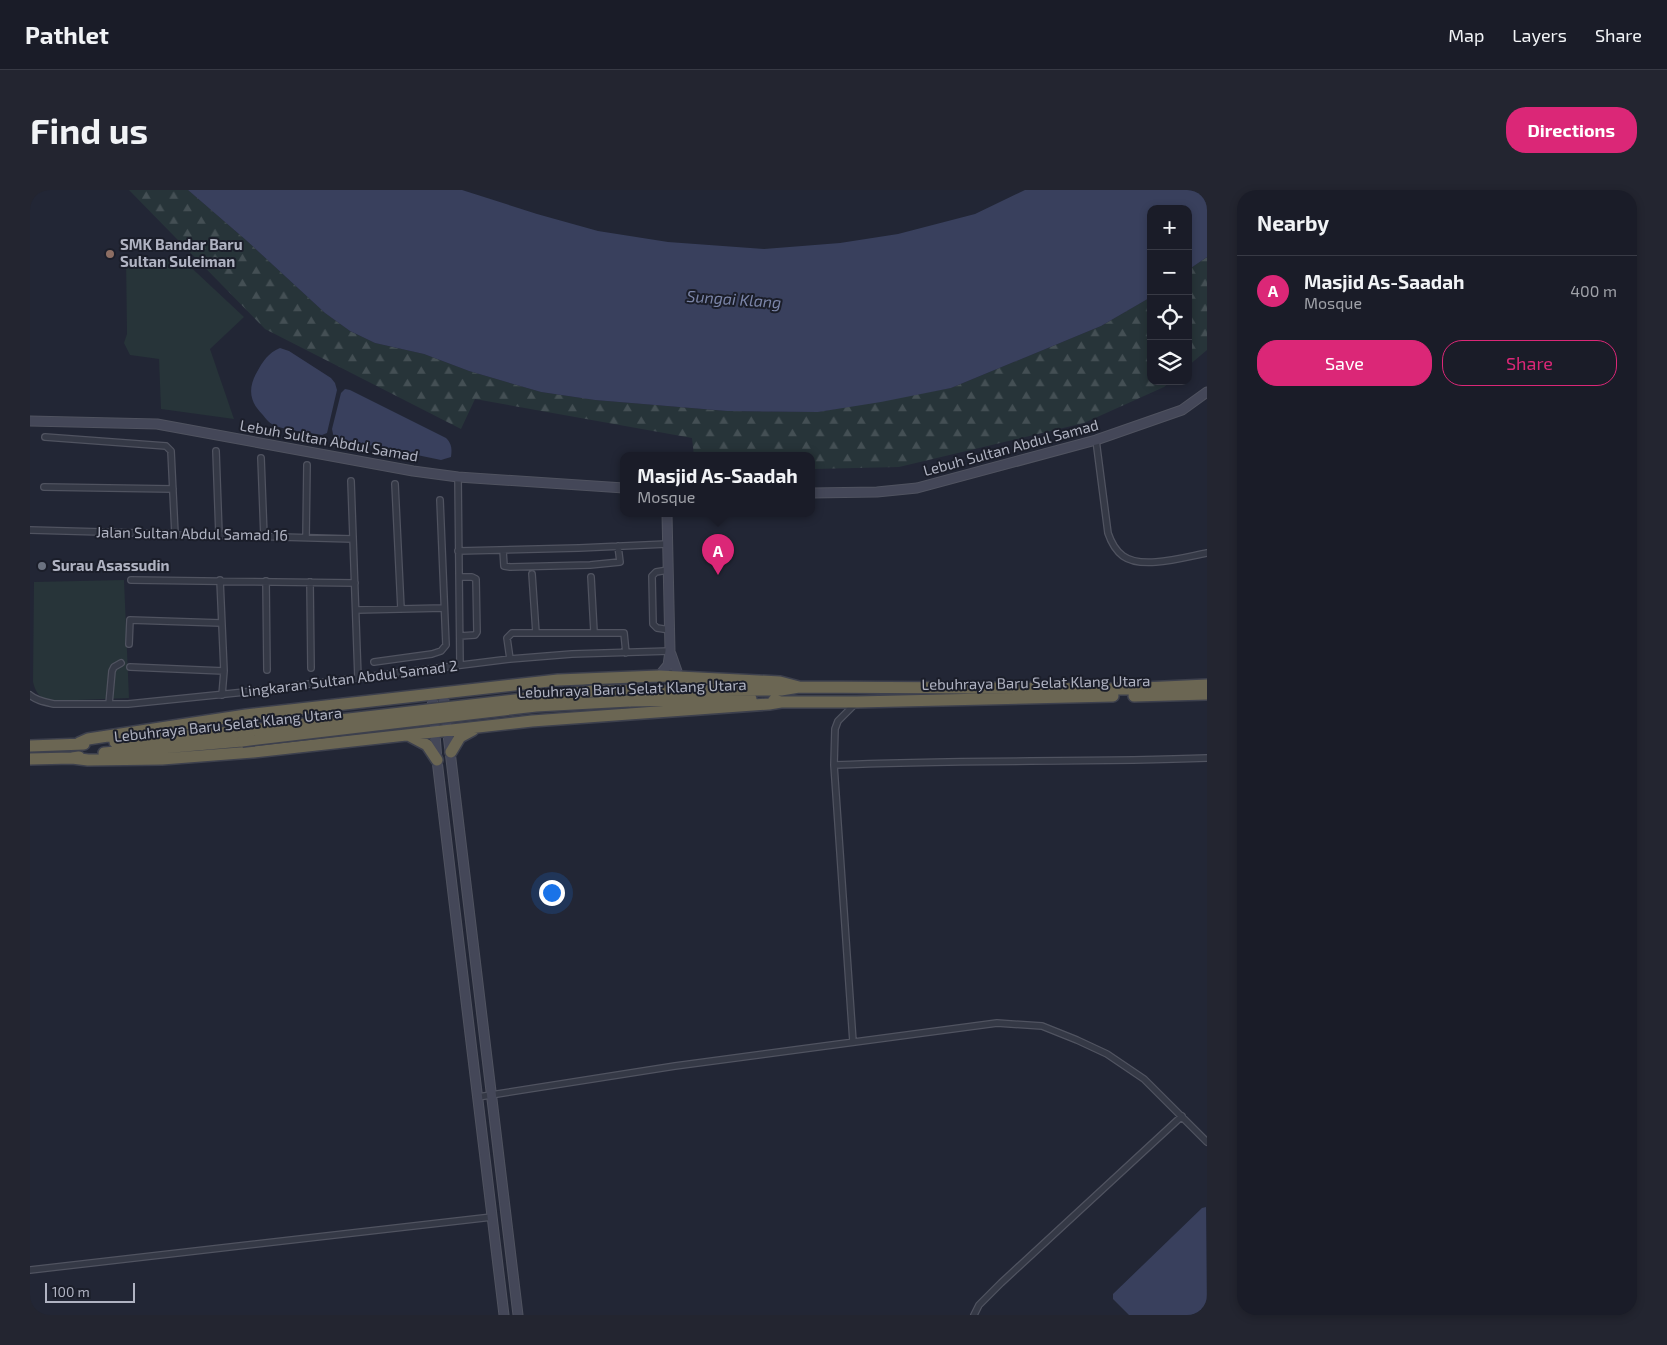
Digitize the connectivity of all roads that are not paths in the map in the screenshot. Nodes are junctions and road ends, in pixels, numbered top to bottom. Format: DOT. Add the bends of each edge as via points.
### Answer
graph roads {
  1 [pos="1207,392"];
  2 [pos="30,421"];
  3 [pos="46,437"];
  4 [pos="1096,440"];
  5 [pos="216,451"];
  6 [pos="261,458"];
  7 [pos="307,465"];
  8 [pos="458,477"];
  9 [pos="351,481"];
  10 [pos="395,484"];
  11 [pos="44,487"];
  12 [pos="620,488"];
  13 [pos="173,489"];
  14 [pos="815,493"];
  15 [pos="440,500"];
  16 [pos="667,517"];
  17 [pos="30,530"];
  18 [pos="175,534"];
  19 [pos="219,535"];
  20 [pos="264,536"];
  21 [pos="306,537"];
  22 [pos="353,539"];
  23 [pos="667,544"];
  24 [pos="618,546"];
  25 [pos="503,550"];
  26 [pos="458,551"];
  27 [pos="1207,553"];
  28 [pos="668,570"];
  29 [pos="532,574"];
  30 [pos="459,577"];
  31 [pos="590,577"];
  32 [pos="131,580"];
  33 [pos="220,580"];
  34 [pos="266,581"];
  35 [pos="310,582"];
  36 [pos="355,583"];
  37 [pos="444,608"];
  38 [pos="401,609"];
  39 [pos="356,610"];
  40 [pos="222,623"];
  41 [pos="670,630"];
  42 [pos="594,632"];
  43 [pos="536,633"];
  44 [pos="460,636"];
  45 [pos="129,644"];
  46 [pos="670,651"];
  47 [pos="626,653"];
  48 [pos="510,659"];
  49 [pos="374,662"];
  50 [pos="121,663"];
  51 [pos="460,665"];
  52 [pos="130,667"];
  53 [pos="311,668"];
  54 [pos="267,670"];
  55 [pos="224,671"];
  56 [pos="659,676"];
  57 [pos="679,677"];
  58 [pos="358,678"];
  59 [pos="1207,685"];
  60 [pos="799,687"];
  61 [pos="438,694"];
  62 [pos="1207,694"];
  63 [pos="30,695"];
  64 [pos="222,695"];
  65 [pos="781,702"];
  66 [pos="857,702"];
  67 [pos="109,704"];
  68 [pos="479,727"];
  69 [pos="448,730"];
  70 [pos="435,732"];
  71 [pos="409,735"];
  72 [pos="242,736"];
  73 [pos="79,743"];
  74 [pos="30,746"];
  75 [pos="451,752"];
  76 [pos="72,758"];
  77 [pos="1207,758"];
  78 [pos="30,759"];
  79 [pos="438,760"];
  80 [pos="834,766"];
  81 [pos="477,973"];
  82 [pos="463,975"];
  83 [pos="852,1042"];
  84 [pos="492,1095"];
  85 [pos="478,1098"];
  86 [pos="1182,1116"];
  87 [pos="1207,1142"];
  88 [pos="492,1217"];
  89 [pos="30,1270"];
  90 [pos="504,1315"];
  91 [pos="518,1315"];
  92 [pos="974,1315"];
  1 -- 4 [label="street, Lebuh Sultan Abdul Samad" via="1182,410"];
  2 -- 8 [label="street, Lebuh Sultan Abdul Samad" via="157,424"];
  3 -- 13 [label="street" via="166,446 171,451"];
  4 -- 14 [label="street, Lebuh Sultan Abdul Samad" via="916,488"];
  4 -- 27 [label="street" via="1108,533 1113,546 1123,556 1135,561 1151,562"];
  5 -- 19 [label="street"];
  6 -- 20 [label="street"];
  7 -- 21 [label="street"];
  8 -- 12 [label="street, Lebuh Sultan Abdul Samad"];
  8 -- 26 [label="street"];
  9 -- 22 [label="street"];
  10 -- 38 [label="street"];
  11 -- 13 [label="street"];
  13 -- 18 [label="street"];
  15 -- 37 [label="street"];
  16 -- 23 [label="street"];
  17 -- 18 [label="street, Jalan Sultan Abdul Samad 16"];
  18 -- 19 [label="street, Jalan Sultan Abdul Samad 16"];
  19 -- 20 [label="street, Jalan Sultan Abdul Samad 16"];
  20 -- 21 [label="street, Jalan Sultan Abdul Samad 16"];
  21 -- 22 [label="street, Jalan Sultan Abdul Samad 16"];
  22 -- 36 [label="street"];
  23 -- 24 [label="street"];
  23 -- 28 [label="street"];
  24 -- 25 [label="street"];
  24 -- 25 [label="street" via="620,562 590,565 504,566"];
  25 -- 26 [label="street"];
  26 -- 30 [label="street"];
  28 -- 41 [label="street"];
  28 -- 41 [label="street" via="652,576 653,624"];
  29 -- 43 [label="street"];
  30 -- 44 [label="street"];
  30 -- 44 [label="street" via="476,579 477,632"];
  31 -- 42 [label="street"];
  32 -- 33 [label="street"];
  33 -- 34 [label="street"];
  33 -- 40 [label="street"];
  34 -- 35 [label="street"];
  34 -- 54 [label="street"];
  35 -- 36 [label="street"];
  35 -- 53 [label="street"];
  36 -- 39 [label="street"];
  37 -- 38 [label="street"];
  37 -- 49 [label="street" via="446,645 442,651"];
  38 -- 39 [label="street"];
  39 -- 58 [label="street"];
  40 -- 45 [label="street" via="130,620"];
  40 -- 55 [label="street"];
  41 -- 46 [label="street"];
  42 -- 43 [label="street"];
  42 -- 47 [label="street" via="624,633"];
  43 -- 48 [label="street" via="512,634 507,638"];
  44 -- 51 [label="street"];
  46 -- 47 [label="street, Lingkaran Sultan Abdul Samad 2"];
  46 -- 56 [label="street" via="668,665"];
  46 -- 57 [label="street"];
  47 -- 48 [label="street, Lingkaran Sultan Abdul Samad 2"];
  48 -- 51 [label="street, Lingkaran Sultan Abdul Samad 2"];
  50 -- 67 [label="street" via="112,671"];
  51 -- 58 [label="street, Lingkaran Sultan Abdul Samad 2"];
  52 -- 55 [label="street"];
  55 -- 64 [label="street"];
  56 -- 57 [label="highway"];
  56 -- 61 [label="highway" via="558,680"];
  57 -- 60 [label="highway" via="780,682"];
  58 -- 64 [label="street, Lingkaran Sultan Abdul Samad 2"];
  59 -- 60 [label="highway, Lebuhraya Baru Selat Klang Utara" via="1122,689"];
  60 -- 72 [label="highway, Lebuhraya Baru Selat Klang Utara, bridge" via="781,690 594,691"];
  61 -- 69 [label="street"];
  61 -- 70 [label="street"];
  61 -- 73 [label="highway" via="246,715"];
  62 -- 66 [label="highway, Lebuhraya Baru Selat Klang Utara"];
  63 -- 67 [label="street, Lingkaran Sultan Abdul Samad 2" via="54,704"];
  64 -- 67 [label="street, Lingkaran Sultan Abdul Samad 2"];
  65 -- 66 [label="highway, Lebuhraya Baru Selat Klang Utara"];
  65 -- 68 [label="highway"];
  65 -- 72 [label="highway, Lebuhraya Baru Selat Klang Utara, bridge" via="769,698 536,706"];
  66 -- 80 [label="street" via="838,721 835,729"];
  68 -- 69 [label="highway"];
  68 -- 75 [label="highway" via="460,737"];
  69 -- 70 [label="highway"];
  69 -- 75 [label="street"];
  70 -- 71 [label="highway"];
  70 -- 79 [label="street"];
  71 -- 76 [label="highway" via="171,758"];
  71 -- 79 [label="highway" via="427,745"];
  72 -- 73 [label="highway, Lebuhraya Baru Selat Klang Utara"];
  72 -- 76 [label="highway, Lebuhraya Baru Selat Klang Utara"];
  73 -- 74 [label="highway, Lebuhraya Baru Selat Klang Utara"];
  75 -- 81 [label="street"];
  76 -- 78 [label="highway, Lebuhraya Baru Selat Klang Utara"];
  77 -- 80 [label="street" via="901,762"];
  79 -- 82 [label="street"];
  80 -- 83 [label="street"];
  81 -- 82 [label="street"];
  81 -- 84 [label="street"];
  82 -- 85 [label="street"];
  83 -- 84 [label="street"];
  83 -- 86 [label="street" via="997,1023 1042,1026 1108,1054 1144,1079"];
  84 -- 85 [label="street"];
  84 -- 91 [label="street"];
  85 -- 88 [label="street"];
  86 -- 87 [label="street"];
  86 -- 92 [label="street" via="1001,1283 979,1305"];
  88 -- 89 [label="street"];
  88 -- 90 [label="street"];
}
